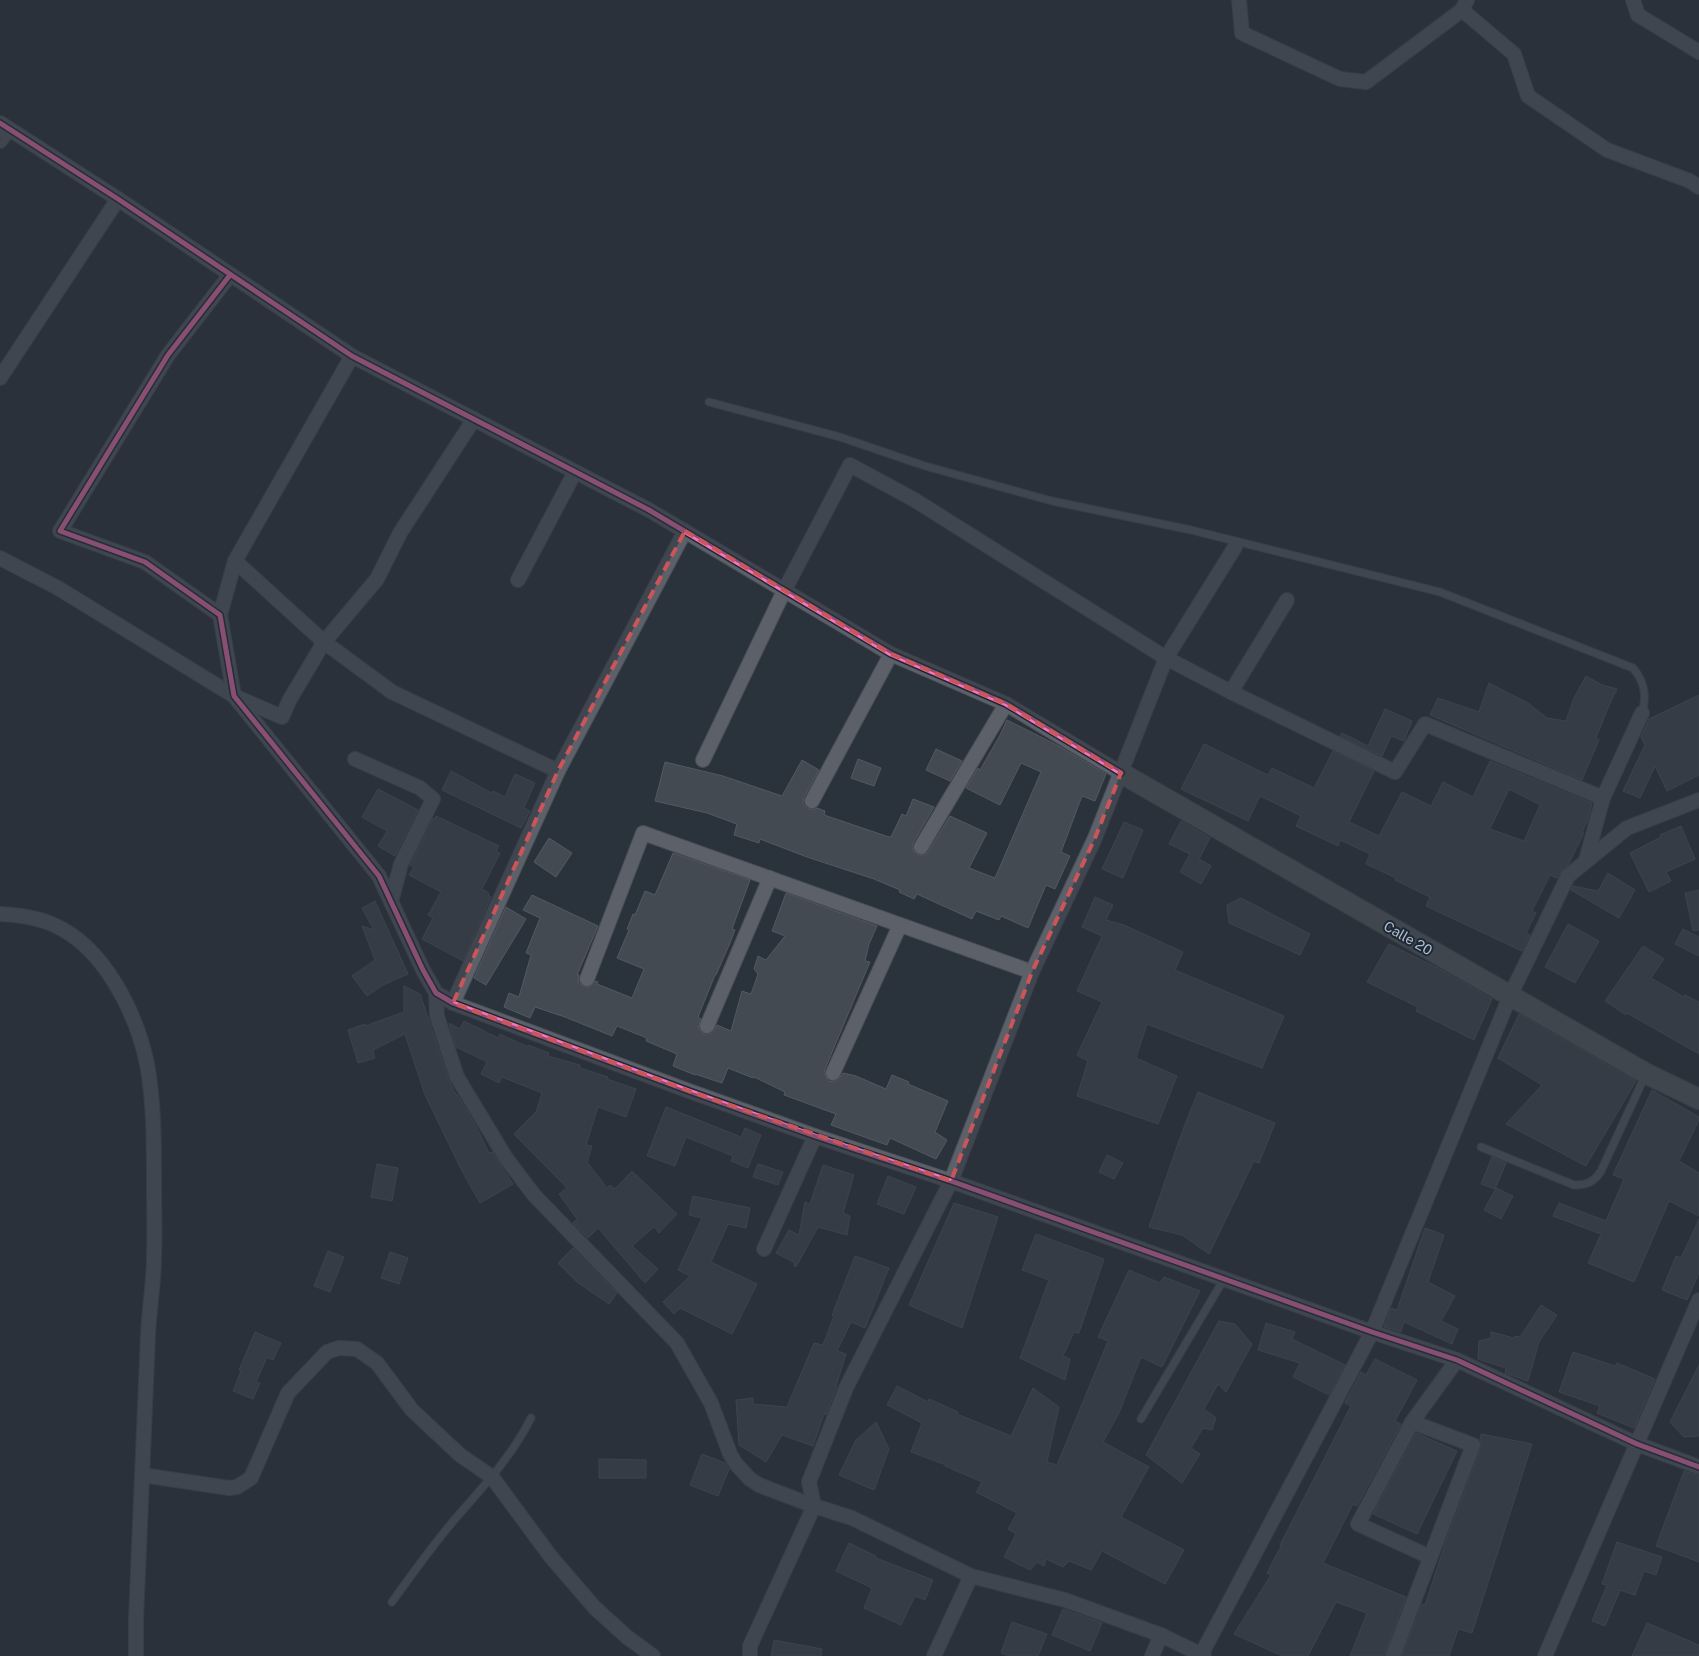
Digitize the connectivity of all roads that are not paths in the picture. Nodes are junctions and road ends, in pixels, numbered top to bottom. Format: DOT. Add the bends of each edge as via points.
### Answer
graph roads {
  1 [pos="1239,0"];
  2 [pos="1633,0"];
  3 [pos="1464,5"];
  4 [pos="1699,52"];
  5 [pos="4,126"];
  6 [pos="0,142"];
  7 [pos="1699,187"];
  8 [pos="118,199"];
  9 [pos="230,275"];
  10 [pos="352,356"];
  11 [pos="0,378"];
  12 [pos="709,402"];
  13 [pos="474,419"];
  14 [pos="575,472"];
  15 [pos="684,532"];
  16 [pos="1235,548"];
  17 [pos="0,558"];
  18 [pos="235,561"];
  19 [pos="518,580"];
  20 [pos="784,591"];
  21 [pos="1287,600"];
  22 [pos="220,615"];
  23 [pos="324,642"];
  24 [pos="891,654"];
  25 [pos="1166,658"];
  26 [pos="1231,692"];
  27 [pos="234,696"];
  28 [pos="1006,704"];
  29 [pos="1642,713"];
  30 [pos="355,759"];
  31 [pos="703,760"];
  32 [pos="558,771"];
  33 [pos="1121,773"];
  34 [pos="1603,798"];
  35 [pos="1699,800"];
  36 [pos="812,801"];
  37 [pos="921,847"];
  38 [pos="1586,860"];
  39 [pos="770,878"];
  40 [pos="391,902"];
  41 [pos="0,914"];
  42 [pos="900,924"];
  43 [pos="1032,972"];
  44 [pos="587,979"];
  45 [pos="436,993"];
  46 [pos="1510,996"];
  47 [pos="453,1003"];
  48 [pos="707,1026"];
  49 [pos="833,1073"];
  50 [pos="1647,1074"];
  51 [pos="1699,1099"];
  52 [pos="815,1136"];
  53 [pos="1480,1147"];
  54 [pos="951,1181"];
  55 [pos="764,1249"];
  56 [pos="1224,1279"];
  57 [pos="1699,1300"];
  58 [pos="1372,1332"];
  59 [pos="1457,1360"];
  60 [pos="531,1418"];
  61 [pos="1141,1419"];
  62 [pos="1412,1422"];
  63 [pos="1637,1444"];
  64 [pos="1699,1468"];
  65 [pos="142,1475"];
  66 [pos="492,1477"];
  67 [pos="814,1506"];
  68 [pos="1430,1557"];
  69 [pos="971,1576"];
  70 [pos="392,1602"];
  71 [pos="1161,1635"];
  72 [pos="1203,1655"];
  73 [pos="136,1656"];
  74 [pos="653,1656"];
  75 [pos="750,1656"];
  76 [pos="934,1656"];
  77 [pos="1152,1656"];
  78 [pos="1393,1656"];
  79 [pos="1545,1656"];
  1 -- 3 [label="street" via="1242,33 1340,79 1366,82"];
  2 -- 4 [label="street" via="1638,15"];
  3 -- 7 [label="street" via="1514,54 1528,96 1607,150 1690,180"];
  5 -- 6 [label="street"];
  5 -- 8 [label="street"];
  8 -- 9 [label="street"];
  8 -- 11 [label="street"];
  9 -- 10 [label="street"];
  9 -- 22 [label="street" via="168,355 60,531 144,562"];
  10 -- 13 [label="street"];
  10 -- 18 [label="street"];
  12 -- 29 [label="lane" via="1052,500 1200,532 1440,592 1633,668 1646,696"];
  13 -- 14 [label="street"];
  13 -- 23 [label="street" via="400,533 377,579"];
  14 -- 15 [label="street" via="650,510"];
  14 -- 19 [label="street"];
  15 -- 20 [label="street"];
  15 -- 32 [label="street"];
  16 -- 25 [label="street"];
  17 -- 27 [label="street" via="58,588"];
  18 -- 22 [label="street"];
  18 -- 23 [label="street"];
  20 -- 24 [label="street"];
  20 -- 25 [label="street" via="850,465 913,499"];
  20 -- 31 [label="street"];
  21 -- 26 [label="street"];
  22 -- 27 [label="street"];
  23 -- 27 [label="street" via="282,717"];
  23 -- 32 [label="street" via="392,692"];
  24 -- 28 [label="street"];
  24 -- 36 [label="street"];
  25 -- 26 [label="street"];
  25 -- 33 [label="street"];
  26 -- 34 [label="street" via="1395,772 1425,724"];
  27 -- 40 [label="street" via="379,876"];
  28 -- 33 [label="street"];
  28 -- 37 [label="street"];
  29 -- 34 [label="street"];
  30 -- 40 [label="street" via="420,788 433,799 401,864"];
  32 -- 47 [label="street"];
  33 -- 43 [label="street" via="1095,838"];
  33 -- 46 [label="main road, Calle 20"];
  34 -- 38 [label="street"];
  35 -- 38 [label="street" via="1627,828"];
  38 -- 46 [label="street" via="1568,876"];
  39 -- 42 [label="street"];
  39 -- 44 [label="street" via="643,833"];
  39 -- 48 [label="street"];
  40 -- 45 [label="street"];
  41 -- 65 [label="street" via="27,917 53,925 71,934 102,962 117,985 139,1036 147,1065 153,1120 154,1257"];
  42 -- 43 [label="street"];
  42 -- 49 [label="street"];
  43 -- 54 [label="street"];
  45 -- 47 [label="street"];
  45 -- 67 [label="street" via="437,1016 457,1077 506,1158 534,1194 677,1343 704,1389 730,1454 742,1472 759,1485"];
  46 -- 50 [label="main road, Calle 20"];
  46 -- 58 [label="street"];
  47 -- 52 [label="street"];
  50 -- 51 [label="main road, Calle 20"];
  50 -- 53 [label="lane" via="1601,1171 1588,1184 1574,1185"];
  52 -- 54 [label="street"];
  52 -- 55 [label="street"];
  54 -- 56 [label="street"];
  54 -- 67 [label="street" via="846,1388 809,1482"];
  56 -- 58 [label="street"];
  56 -- 61 [label="lane"];
  57 -- 63 [label="street"];
  58 -- 59 [label="street"];
  58 -- 72 [label="street"];
  59 -- 62 [label="street"];
  59 -- 63 [label="street"];
  60 -- 66 [label="lane" via="521,1438"];
  62 -- 68 [label="street" via="1473,1445"];
  62 -- 68 [label="street" via="1358,1524"];
  63 -- 64 [label="street"];
  63 -- 79 [label="street"];
  65 -- 66 [label="street" via="229,1488 245,1483 251,1478 288,1393 327,1352 339,1348 357,1349 377,1363 412,1410 460,1455"];
  65 -- 73 [label="street"];
  66 -- 70 [label="lane"];
  66 -- 74 [label="street" via="551,1557 595,1608 627,1638"];
  67 -- 69 [label="street" via="852,1518"];
  67 -- 75 [label="street" via="750,1646"];
  68 -- 78 [label="street"];
  69 -- 71 [label="street" via="1066,1600"];
  69 -- 76 [label="street"];
  71 -- 72 [label="street"];
  71 -- 77 [label="street"];
}
